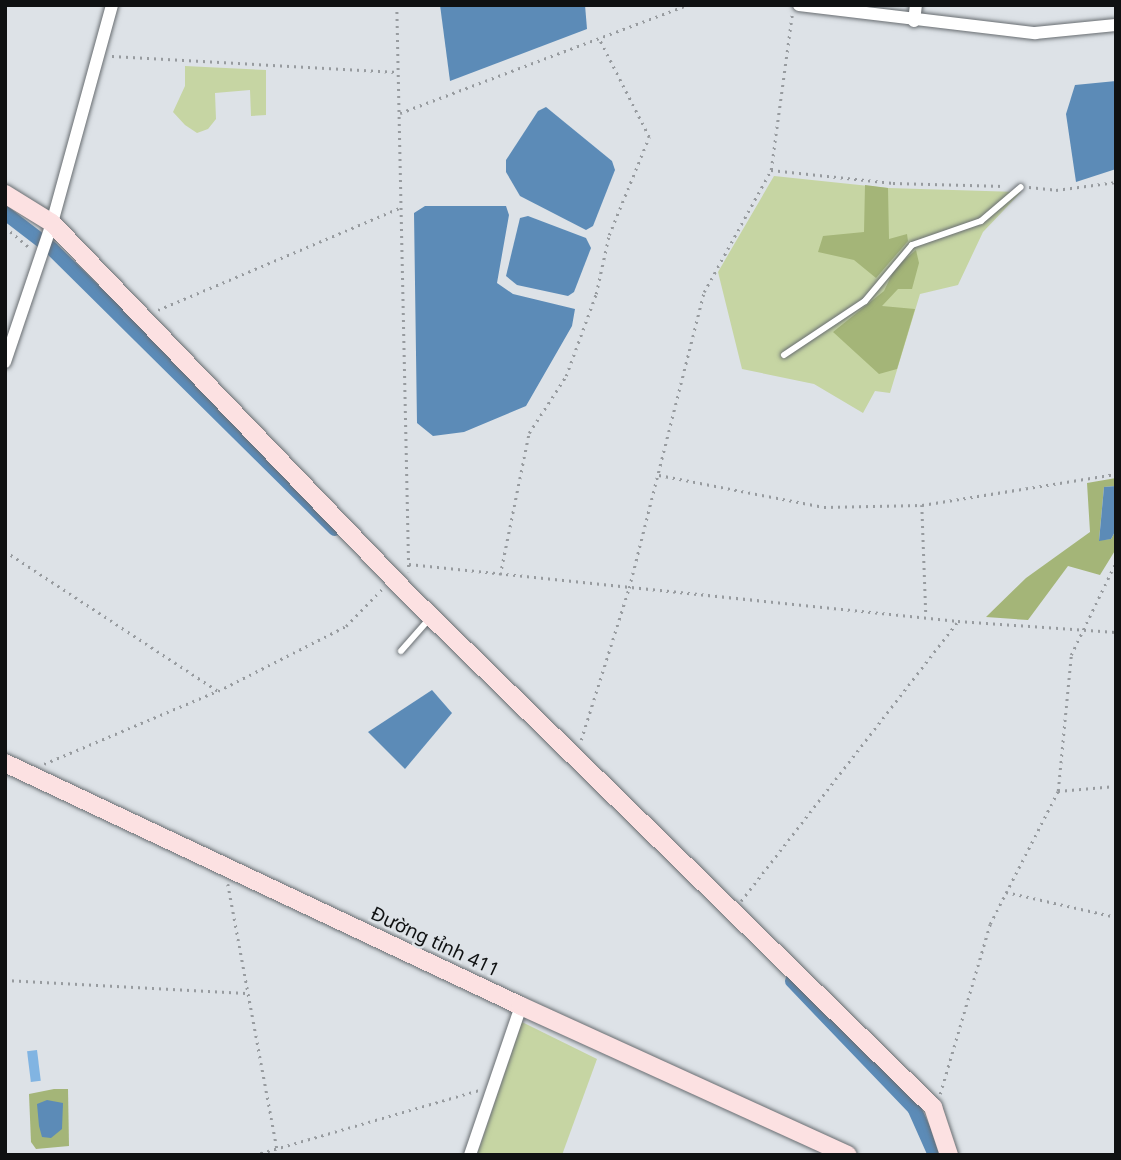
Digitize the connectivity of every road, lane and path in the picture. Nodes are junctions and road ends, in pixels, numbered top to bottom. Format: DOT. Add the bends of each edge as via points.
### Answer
graph roads {
  1 [pos="112,5"];
  2 [pos="397,5"];
  3 [pos="688,5"];
  4 [pos="796,5"];
  5 [pos="916,5"];
  6 [pos="914,21"];
  7 [pos="1116,24"];
  8 [pos="599,39"];
  9 [pos="97,55"];
  10 [pos="398,72"];
  11 [pos="399,114"];
  12 [pos="771,170"];
  13 [pos="1116,182"];
  14 [pos="1021,187"];
  15 [pos="5,194"];
  16 [pos="400,208"];
  17 [pos="52,224"];
  18 [pos="5,227"];
  19 [pos="38,254"];
  20 [pos="140,317"];
  21 [pos="784,355"];
  22 [pos="5,362"];
  23 [pos="658,474"];
  24 [pos="1116,474"];
  25 [pos="922,505"];
  26 [pos="5,551"];
  27 [pos="1116,562"];
  28 [pos="409,564"];
  29 [pos="500,575"];
  30 [pos="393,578"];
  31 [pos="629,588"];
  32 [pos="410,595"];
  33 [pos="926,616"];
  34 [pos="427,621"];
  35 [pos="958,621"];
  36 [pos="1080,631"];
  37 [pos="1116,632"];
  38 [pos="401,651"];
  39 [pos="218,691"];
  40 [pos="576,756"];
  41 [pos="5,763"];
  42 [pos="25,772"];
  43 [pos="1116,786"];
  44 [pos="1058,791"];
  45 [pos="232,870"];
  46 [pos="1005,892"];
  47 [pos="735,909"];
  48 [pos="1116,917"];
  49 [pos="5,980"];
  50 [pos="246,993"];
  51 [pos="521,1006"];
  52 [pos="492,1086"];
  53 [pos="933,1107"];
  54 [pos="278,1148"];
  55 [pos="254,1155"];
  56 [pos="470,1155"];
  57 [pos="848,1155"];
  58 [pos="950,1155"];
  1 -- 9 [label="street"];
  2 -- 10 [label="path"];
  3 -- 8 [label="path"];
  4 -- 6 [label="street"];
  4 -- 12 [label="path"];
  5 -- 6 [label="street"];
  6 -- 7 [label="street" via="1035,33"];
  8 -- 11 [label="path"];
  8 -- 29 [label="path" via="649,137 609,235 596,294 566,376 529,433"];
  9 -- 10 [label="path"];
  9 -- 17 [label="street"];
  10 -- 11 [label="path"];
  11 -- 16 [label="path"];
  12 -- 14 [label="path" via="892,183"];
  12 -- 23 [label="path" via="704,292"];
  13 -- 14 [label="path" via="1056,190"];
  14 -- 21 [label="lane" via="981,221 912,245 865,301"];
  15 -- 17 [label="main road"];
  16 -- 20 [label="path"];
  16 -- 28 [label="path"];
  17 -- 19 [label="street"];
  17 -- 20 [label="main road"];
  18 -- 19 [label="path"];
  19 -- 22 [label="street"];
  20 -- 30 [label="main road"];
  23 -- 25 [label="path" via="824,507"];
  23 -- 31 [label="path"];
  24 -- 25 [label="path"];
  25 -- 33 [label="path"];
  26 -- 39 [label="path"];
  27 -- 36 [label="path"];
  28 -- 29 [label="path"];
  28 -- 32 [label="path"];
  29 -- 31 [label="path"];
  30 -- 32 [label="main road"];
  30 -- 39 [label="path" via="346,626"];
  31 -- 33 [label="path"];
  31 -- 40 [label="path"];
  32 -- 34 [label="main road"];
  33 -- 35 [label="path"];
  34 -- 38 [label="lane"];
  34 -- 40 [label="main road"];
  35 -- 36 [label="path"];
  35 -- 47 [label="path"];
  36 -- 37 [label="path"];
  36 -- 44 [label="path" via="1071,655"];
  39 -- 42 [label="path"];
  40 -- 47 [label="main road"];
  41 -- 42 [label="main road, Đường tỉnh 411"];
  42 -- 45 [label="main road, Đường tỉnh 411"];
  43 -- 44 [label="path"];
  44 -- 46 [label="path"];
  45 -- 50 [label="path" via="226,889"];
  45 -- 51 [label="main road, Đường tỉnh 411"];
  46 -- 48 [label="path"];
  46 -- 53 [label="path" via="990,924 945,1083"];
  47 -- 53 [label="main road"];
  49 -- 50 [label="path"];
  50 -- 54 [label="path"];
  51 -- 52 [label="street"];
  51 -- 57 [label="main road, Đường tỉnh 411"];
  52 -- 54 [label="path"];
  52 -- 56 [label="street"];
  53 -- 58 [label="main road"];
  54 -- 55 [label="path"];
}
